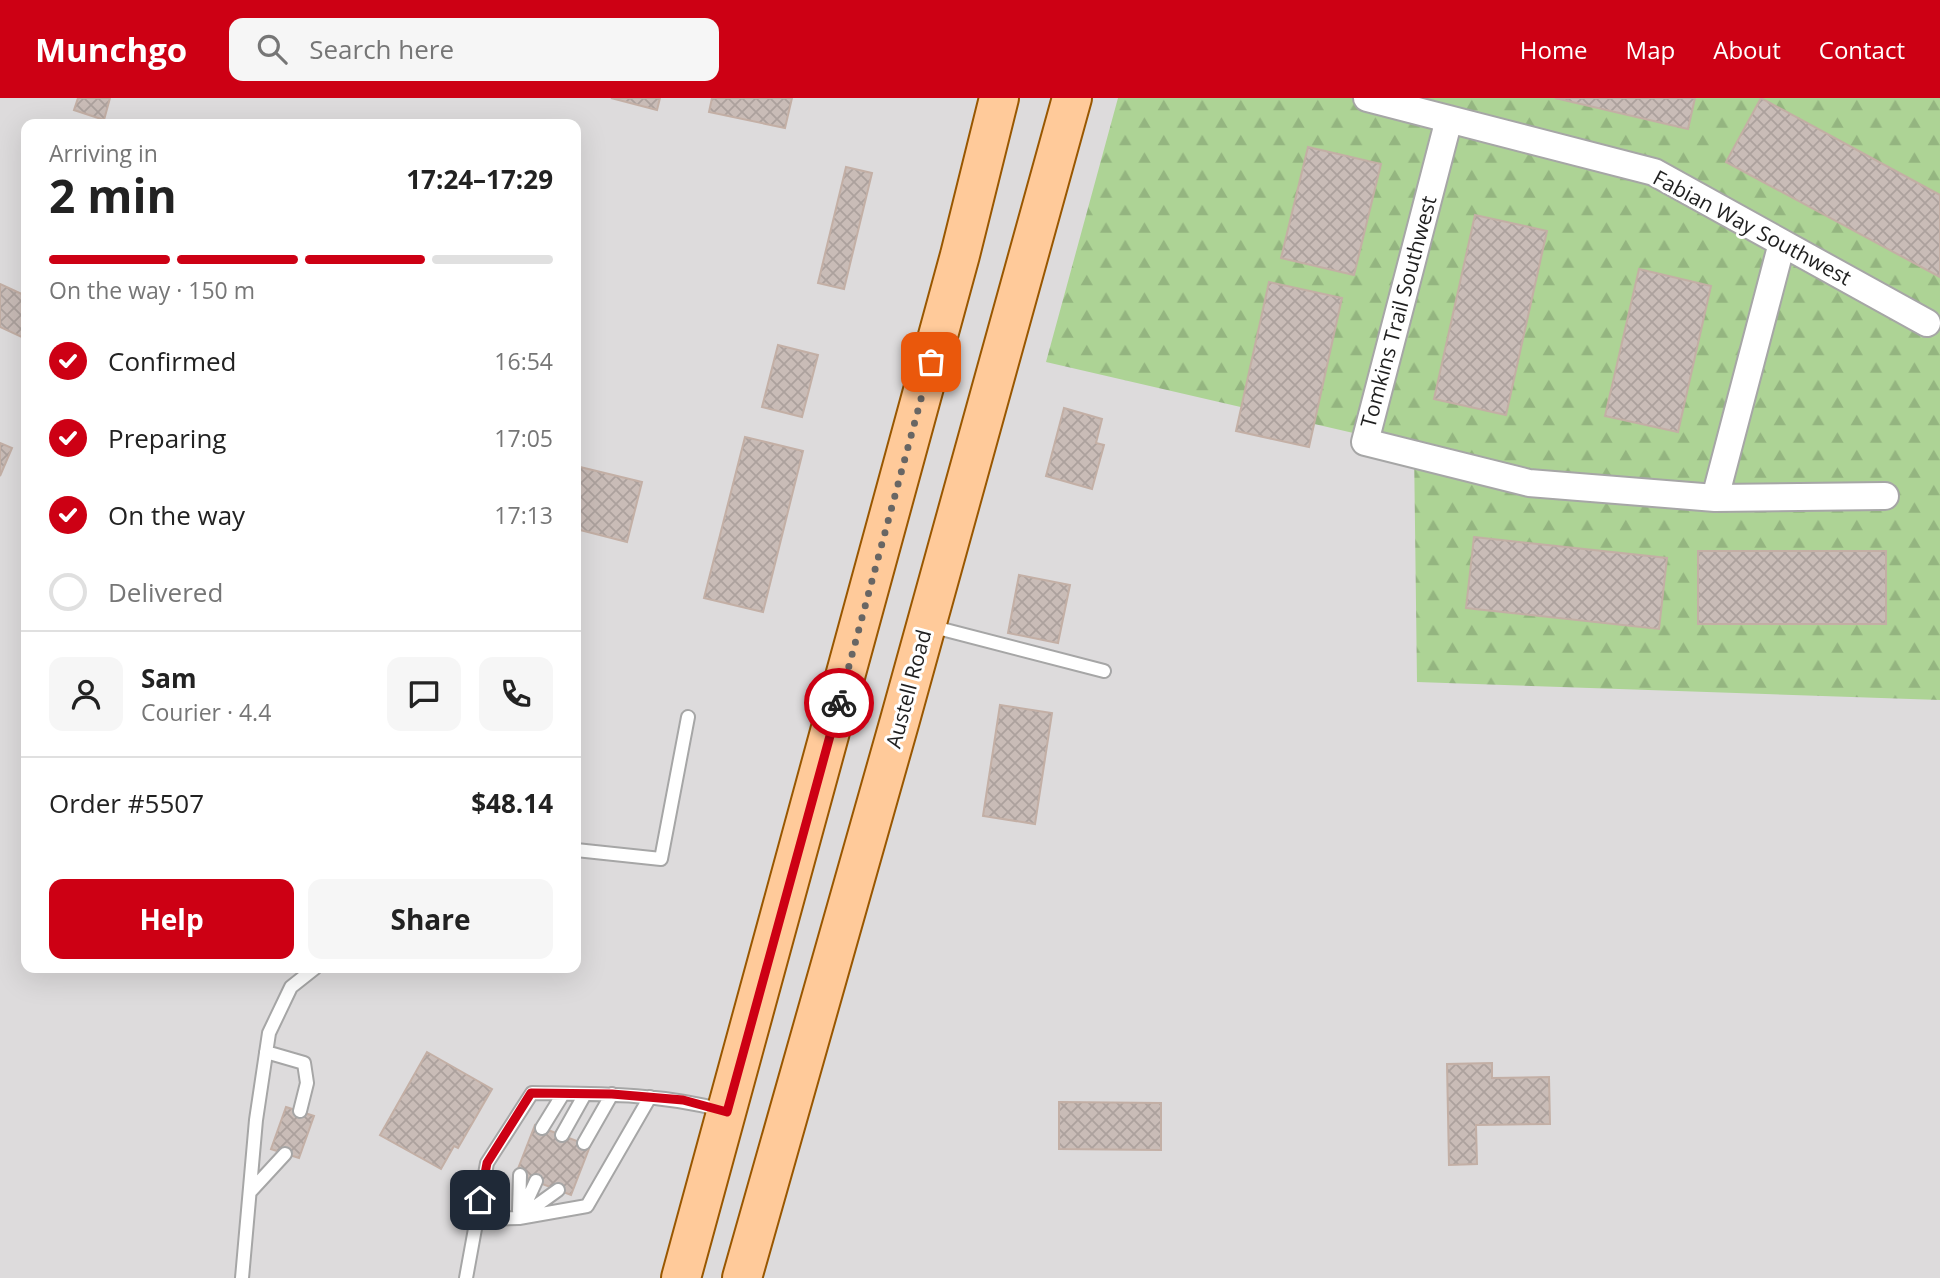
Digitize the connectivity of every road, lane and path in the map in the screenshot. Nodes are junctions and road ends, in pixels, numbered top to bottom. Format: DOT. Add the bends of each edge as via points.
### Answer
graph roads {
  1 [pos="999,98"];
  2 [pos="1072,98"];
  3 [pos="1367,98"];
  4 [pos="1450,119"];
  5 [pos="1782,243"];
  6 [pos="1927,323"];
  7 [pos="1885,496"];
  8 [pos="1715,498"];
  9 [pos="926,625"];
  10 [pos="1104,671"];
  11 [pos="688,718"];
  12 [pos="581,851"];
  13 [pos="309,973"];
  14 [pos="265,1052"];
  15 [pos="563,1094"];
  16 [pos="585,1094"];
  17 [pos="612,1094"];
  18 [pos="650,1097"];
  19 [pos="300,1111"];
  20 [pos="727,1112"];
  21 [pos="542,1128"];
  22 [pos="562,1135"];
  23 [pos="584,1143"];
  24 [pos="285,1154"];
  25 [pos="520,1175"];
  26 [pos="536,1181"];
  27 [pos="558,1190"];
  28 [pos="250,1192"];
  29 [pos="519,1218"];
  30 [pos="477,1219"];
  31 [pos="242,1278"];
  32 [pos="466,1278"];
  33 [pos="681,1278"];
  34 [pos="742,1278"];
  1 -- 20 [label="main road"];
  2 -- 9 [label="main road, Austell Road"];
  3 -- 4 [label="street, Fabian Way Southwest"];
  4 -- 5 [label="street, Fabian Way Southwest" via="1654,172"];
  4 -- 8 [label="street, Tomkins Trail Southwest" via="1365,442 1529,483"];
  5 -- 6 [label="street, Fabian Way Southwest"];
  5 -- 8 [label="street"];
  7 -- 8 [label="street, Tomkins Trail Southwest"];
  9 -- 10 [label="lane"];
  9 -- 34 [label="main road, Austell Road"];
  11 -- 12 [label="lane" via="661,859"];
  13 -- 14 [label="lane" via="291,988"];
  14 -- 19 [label="lane" via="304,1063 307,1083"];
  14 -- 28 [label="lane"];
  15 -- 16 [label="lane"];
  15 -- 21 [label="lane"];
  15 -- 30 [label="lane" via="531,1093 487,1163"];
  16 -- 17 [label="lane"];
  16 -- 22 [label="lane"];
  17 -- 18 [label="lane"];
  17 -- 23 [label="lane"];
  18 -- 20 [label="lane"];
  18 -- 29 [label="lane" via="587,1206"];
  20 -- 33 [label="main road"];
  24 -- 28 [label="lane"];
  25 -- 29 [label="lane"];
  26 -- 29 [label="lane"];
  27 -- 29 [label="lane"];
  28 -- 31 [label="lane"];
  29 -- 30 [label="lane"];
  30 -- 32 [label="lane"];
}
